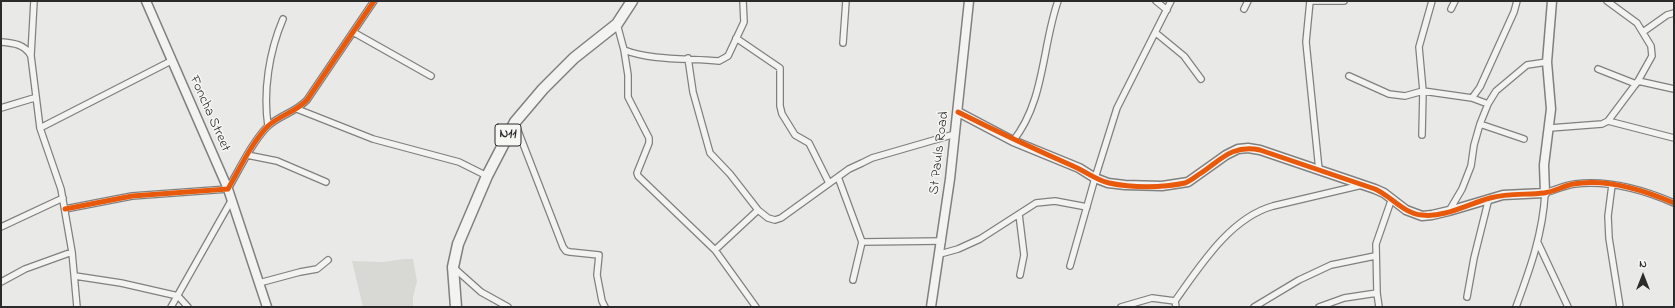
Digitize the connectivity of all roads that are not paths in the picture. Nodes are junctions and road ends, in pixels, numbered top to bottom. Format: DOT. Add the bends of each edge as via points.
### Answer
graph roads {
  1 [pos="34,1"];
  2 [pos="146,1"];
  3 [pos="374,1"];
  4 [pos="632,1"];
  5 [pos="743,1"];
  6 [pos="846,1"];
  7 [pos="969,1"];
  8 [pos="1058,1"];
  9 [pos="1156,1"];
  10 [pos="1170,1"];
  11 [pos="1248,1"];
  12 [pos="1310,1"];
  13 [pos="1344,1"];
  14 [pos="1432,1"];
  15 [pos="1455,1"];
  16 [pos="1517,1"];
  17 [pos="1552,1"];
  18 [pos="1607,1"];
  19 [pos="1244,9"];
  20 [pos="1451,9"];
  21 [pos="1167,10"];
  22 [pos="1674,13"];
  23 [pos="283,19"];
  24 [pos="617,24"];
  25 [pos="353,32"];
  26 [pos="1643,32"];
  27 [pos="1156,33"];
  28 [pos="736,38"];
  29 [pos="1,42"];
  30 [pos="843,43"];
  31 [pos="624,50"];
  32 [pos="31,56"];
  33 [pos="688,58"];
  34 [pos="171,61"];
  35 [pos="1546,62"];
  36 [pos="1598,69"];
  37 [pos="431,76"];
  38 [pos="1349,76"];
  39 [pos="1201,79"];
  40 [pos="1637,82"];
  41 [pos="1674,89"];
  42 [pos="1423,91"];
  43 [pos="34,98"];
  44 [pos="1472,98"];
  45 [pos="1488,104"];
  46 [pos="1,108"];
  47 [pos="297,109"];
  48 [pos="958,112"];
  49 [pos="1608,121"];
  50 [pos="515,122"];
  51 [pos="1480,124"];
  52 [pos="268,126"];
  53 [pos="40,128"];
  54 [pos="1550,128"];
  55 [pos="955,134"];
  56 [pos="1422,135"];
  57 [pos="1674,138"];
  58 [pos="1524,139"];
  59 [pos="1013,140"];
  60 [pos="247,156"];
  61 [pos="1319,170"];
  62 [pos="487,176"];
  63 [pos="838,177"];
  64 [pos="1095,178"];
  65 [pos="326,182"];
  66 [pos="830,183"];
  67 [pos="1362,185"];
  68 [pos="1612,185"];
  69 [pos="228,189"];
  70 [pos="1545,193"];
  71 [pos="63,198"];
  72 [pos="1392,198"];
  73 [pos="1489,198"];
  74 [pos="231,201"];
  75 [pos="1674,203"];
  76 [pos="1087,207"];
  77 [pos="65,209"];
  78 [pos="758,210"];
  79 [pos="1449,211"];
  80 [pos="1019,214"];
  81 [pos="1,226"];
  82 [pos="942,241"];
  83 [pos="862,242"];
  84 [pos="1538,243"];
  85 [pos="715,250"];
  86 [pos="72,252"];
  87 [pos="940,254"];
  88 [pos="1376,256"];
  89 [pos="328,260"];
  90 [pos="1070,266"];
  91 [pos="452,267"];
  92 [pos="1020,274"];
  93 [pos="75,276"];
  94 [pos="853,280"];
  95 [pos="1,282"];
  96 [pos="259,283"];
  97 [pos="1376,293"];
  98 [pos="178,296"];
  99 [pos="1467,297"];
  100 [pos="1175,300"];
  101 [pos="77,307"];
  102 [pos="171,307"];
  103 [pos="188,307"];
  104 [pos="267,307"];
  105 [pos="456,307"];
  106 [pos="508,307"];
  107 [pos="604,307"];
  108 [pos="756,307"];
  109 [pos="931,307"];
  110 [pos="1121,307"];
  111 [pos="1176,307"];
  112 [pos="1254,307"];
  113 [pos="1319,307"];
  114 [pos="1379,307"];
  115 [pos="1516,307"];
  116 [pos="1568,307"];
  117 [pos="1620,307"];
  1 -- 32 [label="street"];
  2 -- 34 [label="street, Foncha Street"];
  3 -- 25 [label="street"];
  4 -- 24 [label="highway, N11"];
  5 -- 28 [label="street" via="744,22"];
  6 -- 30 [label="street"];
  7 -- 48 [label="street, St Pauls Road"];
  8 -- 59 [label="street" via="1042,73 1023,127"];
  9 -- 21 [label="street"];
  10 -- 21 [label="street"];
  11 -- 19 [label="street"];
  12 -- 13 [label="street"];
  12 -- 61 [label="street" via="1306,42"];
  14 -- 42 [label="street" via="1419,47"];
  15 -- 20 [label="street"];
  16 -- 44 [label="street" via="1480,87"];
  17 -- 35 [label="street"];
  18 -- 26 [label="street" via="1637,23"];
  21 -- 27 [label="street"];
  22 -- 26 [label="street"];
  23 -- 52 [label="street" via="268,79 265,106"];
  24 -- 31 [label="street"];
  24 -- 50 [label="highway, N11" via="574,58"];
  25 -- 37 [label="street"];
  25 -- 47 [label="street" via="307,100"];
  26 -- 40 [label="street" via="1651,46 1652,56"];
  27 -- 39 [label="street" via="1184,56"];
  27 -- 64 [label="street" via="1118,108"];
  28 -- 33 [label="street" via="724,60"];
  28 -- 66 [label="street" via="780,68 782,114 795,136 809,143"];
  29 -- 32 [label="street" via="22,46"];
  31 -- 33 [label="street" via="650,57"];
  31 -- 85 [label="street" via="628,97 649,138 638,176"];
  32 -- 43 [label="street"];
  33 -- 78 [label="street" via="693,92 710,153"];
  34 -- 53 [label="street"];
  34 -- 69 [label="street, Foncha Street"];
  35 -- 45 [label="street" via="1527,65 1496,91"];
  35 -- 54 [label="street" via="1551,109"];
  36 -- 40 [label="street"];
  38 -- 42 [label="street" via="1389,94 1405,96"];
  40 -- 41 [label="street"];
  40 -- 49 [label="street"];
  42 -- 44 [label="street"];
  42 -- 56 [label="street"];
  43 -- 46 [label="street"];
  43 -- 53 [label="street"];
  44 -- 45 [label="street"];
  45 -- 51 [label="street"];
  47 -- 52 [label="street" via="281,116"];
  47 -- 62 [label="street" via="373,139 460,162"];
  48 -- 55 [label="street, St Pauls Road"];
  48 -- 59 [label="street"];
  49 -- 54 [label="street" via="1602,124"];
  49 -- 57 [label="street"];
  50 -- 62 [label="highway, N11"];
  50 -- 107 [label="street" via="563,247 570,252 599,255 597,275"];
  51 -- 58 [label="street"];
  51 -- 79 [label="street" via="1471,166 1462,189"];
  52 -- 60 [label="street"];
  53 -- 71 [label="street"];
  54 -- 70 [label="street" via="1544,165"];
  55 -- 63 [label="street" via="872,158"];
  55 -- 82 [label="street, St Pauls Road"];
  59 -- 64 [label="street" via="1079,168"];
  60 -- 65 [label="street" via="277,161"];
  60 -- 69 [label="street"];
  61 -- 64 [label="street" via="1248,148 1226,154 1188,182 1125,185"];
  61 -- 67 [label="street"];
  62 -- 91 [label="highway, N11" via="458,244"];
  63 -- 66 [label="street"];
  63 -- 83 [label="street"];
  64 -- 76 [label="street"];
  66 -- 78 [label="street" via="781,218 768,218"];
  67 -- 72 [label="street"];
  67 -- 100 [label="street" via="1273,206 1250,215 1206,258"];
  68 -- 70 [label="street" via="1573,184"];
  68 -- 75 [label="street" via="1633,189"];
  68 -- 117 [label="street" via="1608,216 1609,238"];
  69 -- 74 [label="street, Foncha Street"];
  69 -- 77 [label="street" via="132,196"];
  70 -- 73 [label="street"];
  70 -- 84 [label="street"];
  71 -- 77 [label="street"];
  71 -- 81 [label="street"];
  72 -- 79 [label="street" via="1414,214 1432,215"];
  72 -- 88 [label="street" via="1378,233"];
  73 -- 79 [label="street"];
  73 -- 99 [label="street"];
  74 -- 96 [label="street, Foncha Street"];
  74 -- 98 [label="street"];
  76 -- 80 [label="street" via="1045,201"];
  76 -- 90 [label="street"];
  77 -- 86 [label="street"];
  78 -- 85 [label="street"];
  80 -- 87 [label="street" via="980,239"];
  80 -- 92 [label="street" via="1024,255"];
  82 -- 83 [label="street"];
  82 -- 87 [label="street, St Pauls Road"];
  83 -- 94 [label="street"];
  84 -- 115 [label="street"];
  84 -- 116 [label="street"];
  85 -- 108 [label="street"];
  86 -- 93 [label="street"];
  86 -- 95 [label="street" via="25,269"];
  87 -- 109 [label="street, St Pauls Road"];
  88 -- 97 [label="street"];
  88 -- 112 [label="street" via="1324,268"];
  89 -- 96 [label="street" via="317,269"];
  91 -- 105 [label="highway, N11"];
  91 -- 106 [label="street" via="481,292"];
  93 -- 98 [label="street"];
  93 -- 101 [label="street"];
  96 -- 104 [label="street, Foncha Street"];
  97 -- 113 [label="street" via="1344,298"];
  97 -- 114 [label="street"];
  98 -- 102 [label="street"];
  98 -- 103 [label="street"];
  100 -- 110 [label="street" via="1152,298"];
  100 -- 111 [label="street"];
}
